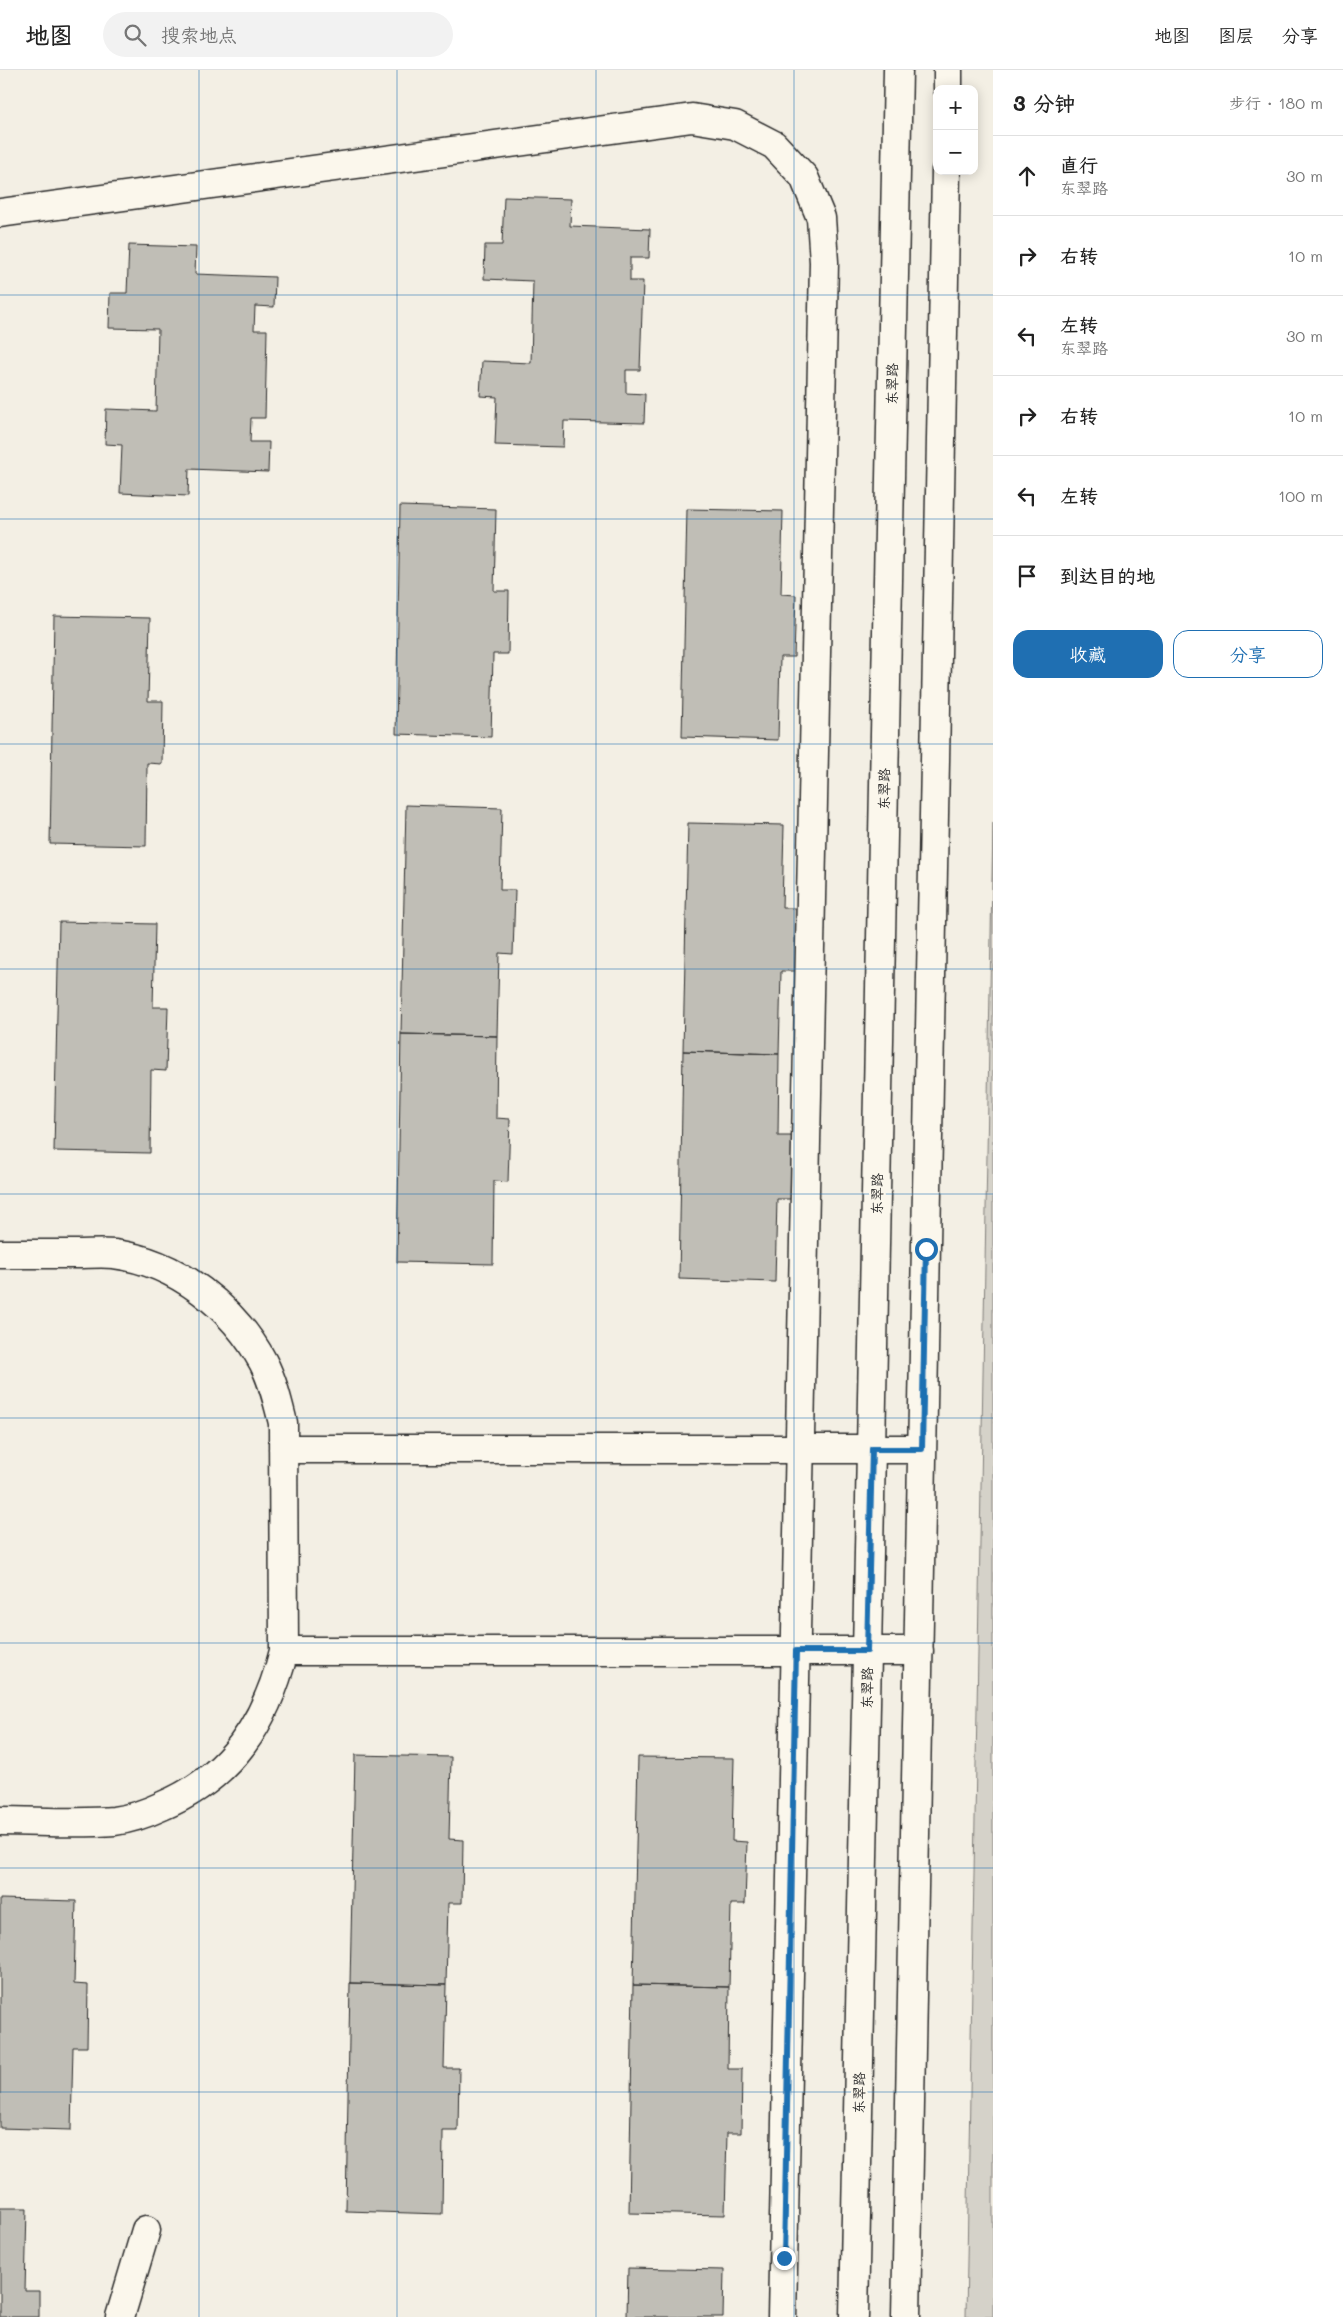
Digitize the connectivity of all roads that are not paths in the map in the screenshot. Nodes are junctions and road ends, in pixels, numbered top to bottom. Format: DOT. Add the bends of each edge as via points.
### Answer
graph roads {
  1 [pos="898,70"];
  2 [pos="948,70"];
  3 [pos="948,85"];
  4 [pos="946,175"];
  5 [pos="0,213"];
  6 [pos="0,1254"];
  7 [pos="800,1449"];
  8 [pos="872,1449"];
  9 [pos="922,1449"];
  10 [pos="283,1450"];
  11 [pos="284,1651"];
  12 [pos="796,1651"];
  13 [pos="867,1651"];
  14 [pos="919,1651"];
  15 [pos="0,1821"];
  16 [pos="146,2230"];
  17 [pos="120,2317"];
  18 [pos="782,2317"];
  19 [pos="854,2317"];
  20 [pos="906,2317"];
  1 -- 8 [label="street, 东翠路"];
  2 -- 3 [label="street"];
  4 -- 9 [label="street"];
  5 -- 7 [label="street" via="692,118 735,125 774,145 804,178 821,218 824,262"];
  6 -- 10 [label="street" via="114,1254 175,1274 202,1291 242,1329 263,1363 283,1423"];
  7 -- 8 [label="street"];
  7 -- 10 [label="street"];
  7 -- 12 [label="street"];
  8 -- 9 [label="street"];
  8 -- 13 [label="street, 东翠路"];
  9 -- 14 [label="street"];
  10 -- 11 [label="street"];
  11 -- 12 [label="street"];
  11 -- 15 [label="street" via="264,1712 248,1739 227,1764 176,1800 146,1813 115,1821"];
  12 -- 13 [label="street"];
  12 -- 18 [label="street"];
  13 -- 14 [label="street"];
  13 -- 19 [label="street, 东翠路"];
  14 -- 20 [label="street"];
  16 -- 17 [label="street"];
}
